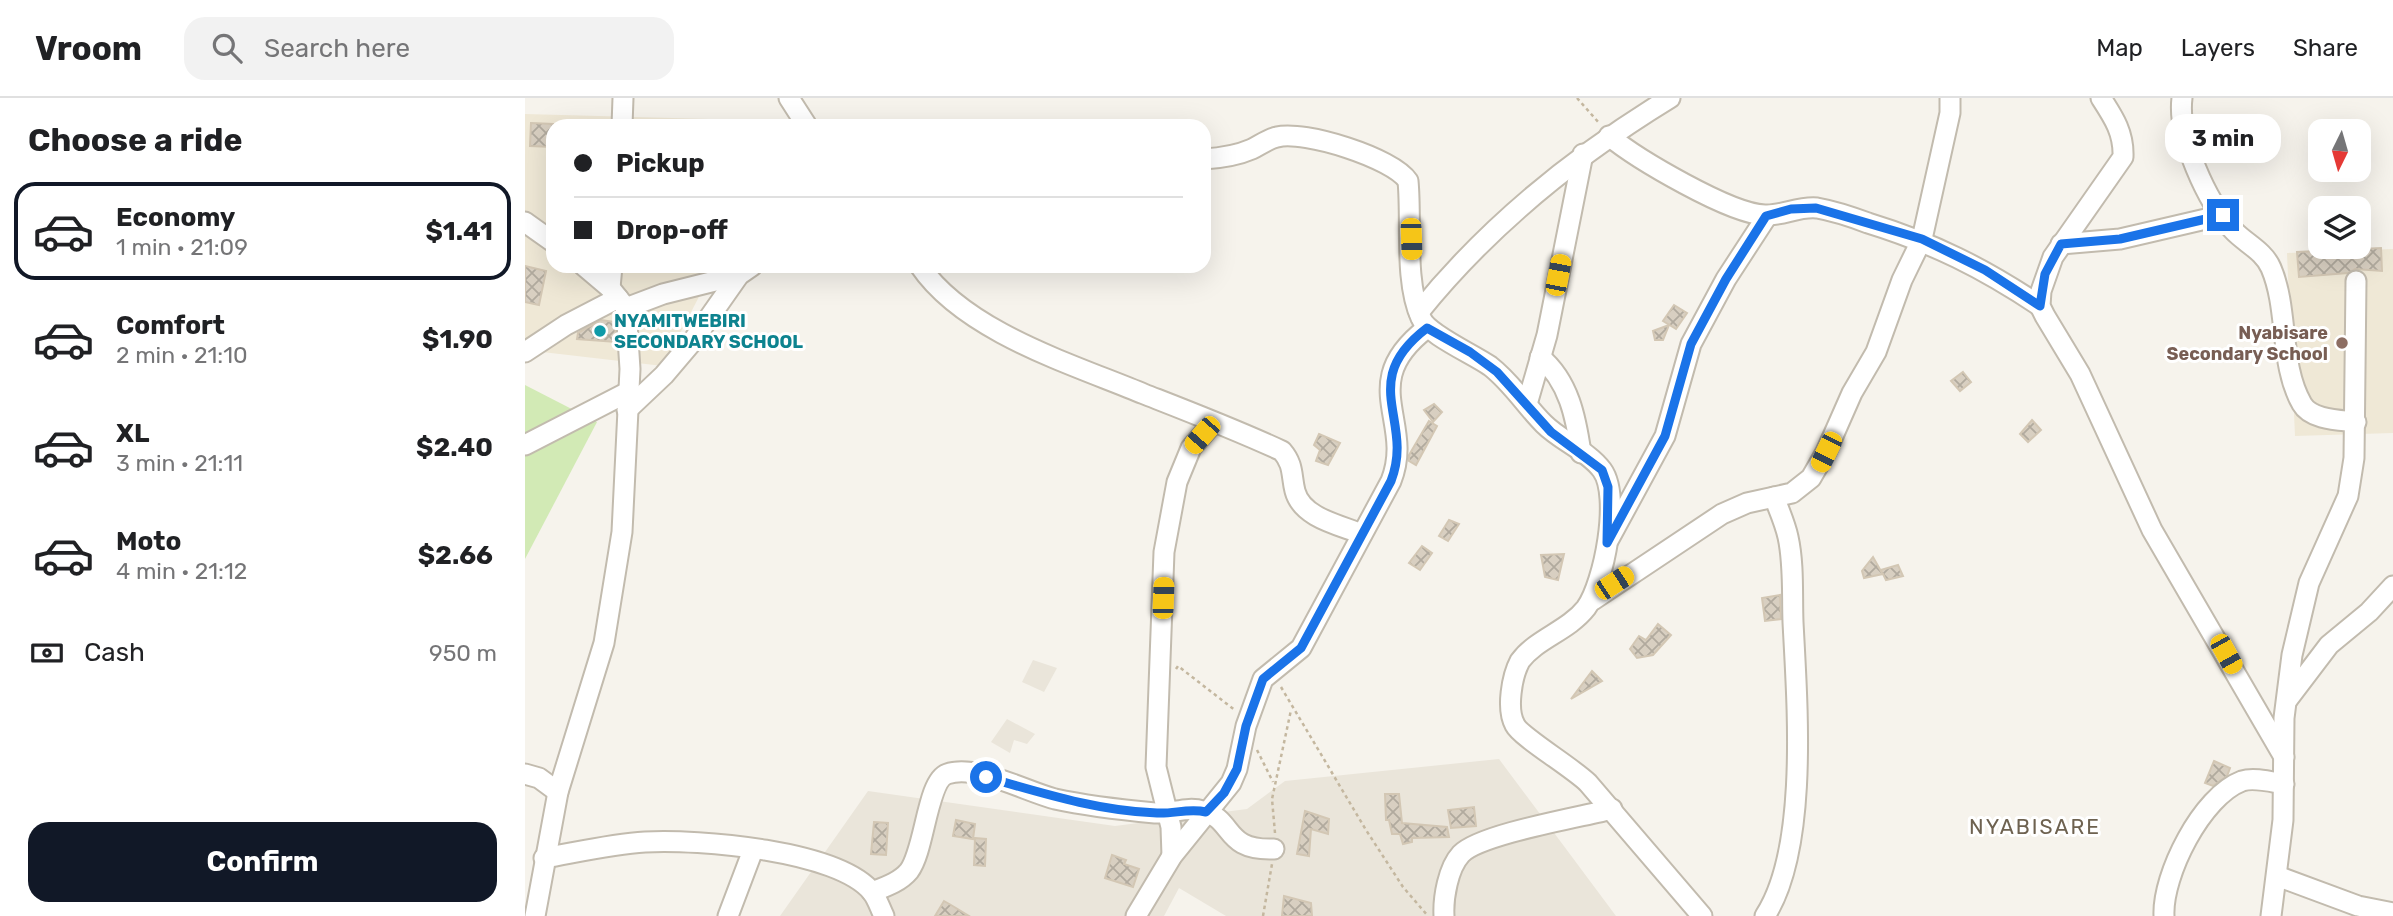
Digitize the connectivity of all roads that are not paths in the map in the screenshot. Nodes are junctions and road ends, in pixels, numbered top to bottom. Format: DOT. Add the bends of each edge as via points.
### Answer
graph roads {
  1 [pos="624,98"];
  2 [pos="789,98"];
  3 [pos="1670,98"];
  4 [pos="1950,98"];
  5 [pos="2101,98"];
  6 [pos="2182,98"];
  7 [pos="622,119"];
  8 [pos="802,119"];
  9 [pos="1609,136"];
  10 [pos="1583,154"];
  11 [pos="1211,158"];
  12 [pos="2223,215"];
  13 [pos="1766,216"];
  14 [pos="525,222"];
  15 [pos="546,237"];
  16 [pos="1922,239"];
  17 [pos="2061,244"];
  18 [pos="591,273"];
  19 [pos="613,273"];
  20 [pos="739,273"];
  21 [pos="744,273"];
  22 [pos="925,273"];
  23 [pos="2356,281"];
  24 [pos="618,298"];
  25 [pos="2040,306"];
  26 [pos="1423,320"];
  27 [pos="525,352"];
  28 [pos="1540,357"];
  29 [pos="628,401"];
  30 [pos="1527,404"];
  31 [pos="2356,422"];
  32 [pos="1213,423"];
  33 [pos="525,445"];
  34 [pos="1581,453"];
  35 [pos="1774,497"];
  36 [pos="1362,534"];
  37 [pos="1607,543"];
  38 [pos="2393,586"];
  39 [pos="1590,603"];
  40 [pos="2287,700"];
  41 [pos="2284,757"];
  42 [pos="525,774"];
  43 [pos="2284,784"];
  44 [pos="558,792"];
  45 [pos="1612,809"];
  46 [pos="1206,812"];
  47 [pos="1168,813"];
  48 [pos="1274,849"];
  49 [pos="753,850"];
  50 [pos="1172,856"];
  51 [pos="544,858"];
  52 [pos="2277,876"];
  53 [pos="872,892"];
  54 [pos="2393,913"];
  55 [pos="535,916"];
  56 [pos="728,916"];
  57 [pos="884,916"];
  58 [pos="1136,916"];
  59 [pos="1444,916"];
  60 [pos="1702,916"];
  61 [pos="1765,916"];
  62 [pos="2165,916"];
  63 [pos="2271,916"];
  1 -- 7 [label="street"];
  2 -- 8 [label="street"];
  3 -- 9 [label="street"];
  4 -- 16 [label="street"];
  5 -- 17 [label="street" via="2119,127 2123,157"];
  6 -- 12 [label="street" via="2183,132 2190,155"];
  9 -- 10 [label="street"];
  9 -- 13 [label="street" via="1662,172"];
  10 -- 26 [label="street" via="1480,241"];
  10 -- 28 [label="street"];
  11 -- 26 [label="street" via="1231,157 1275,137 1291,135 1363,154 1402,171 1408,181 1412,263"];
  12 -- 17 [label="street" via="2120,239"];
  12 -- 31 [label="street" via="2272,271 2290,367 2302,404 2316,414"];
  13 -- 16 [label="street" via="1816,208"];
  13 -- 37 [label="street" via="1691,344 1665,436"];
  14 -- 15 [label="street"];
  16 -- 25 [label="street" via="1985,270"];
  16 -- 35 [label="street" via="1876,352 1845,406 1819,466 1798,490"];
  17 -- 25 [label="street" via="2045,274"];
  18 -- 24 [label="street"];
  19 -- 24 [label="street"];
  20 -- 24 [label="street" via="663,294"];
  21 -- 29 [label="street" via="685,350"];
  22 -- 32 [label="street" via="974,317 1086,371"];
  23 -- 31 [label="street"];
  24 -- 27 [label="street"];
  24 -- 29 [label="street" via="629,332"];
  25 -- 41 [label="street" via="2080,374 2152,530"];
  26 -- 30 [label="street" via="1497,372"];
  26 -- 36 [label="street" via="1396,360 1389,395 1397,467"];
  28 -- 30 [label="street"];
  28 -- 34 [label="street" via="1559,377 1570,401"];
  29 -- 33 [label="street"];
  29 -- 44 [label="street" via="622,532 604,643"];
  30 -- 34 [label="street" via="1551,432"];
  31 -- 40 [label="street" via="2349,496 2309,583 2294,643"];
  32 -- 36 [label="street" via="1282,451 1291,461 1302,506"];
  32 -- 47 [label="street" via="1191,448 1168,516 1156,767"];
  34 -- 37 [label="street" via="1597,464 1606,478"];
  35 -- 39 [label="street" via="1722,513"];
  35 -- 61 [label="street" via="1790,549 1796,762 1781,881"];
  36 -- 46 [label="street" via="1301,648 1272,669 1255,696 1237,769"];
  37 -- 39 [label="street" via="1602,576"];
  38 -- 40 [label="street" via="2329,645"];
  39 -- 45 [label="street" via="1576,620 1521,658 1514,673 1512,713 1525,737 1572,768"];
  40 -- 41 [label="street"];
  41 -- 43 [label="street"];
  42 -- 44 [label="street"];
  43 -- 52 [label="street"];
  43 -- 62 [label="street" via="2243,780 2201,817 2168,880"];
  44 -- 51 [label="street"];
  45 -- 59 [label="street" via="1504,836 1462,853 1454,865"];
  45 -- 60 [label="street"];
  46 -- 47 [label="street"];
  46 -- 48 [label="street" via="1244,846"];
  46 -- 50 [label="street"];
  47 -- 50 [label="street"];
  47 -- 53 [label="street" via="1057,799 986,777 949,774 935,784 922,841 908,872"];
  49 -- 51 [label="street" via="698,842 646,842"];
  49 -- 53 [label="street" via="828,863"];
  49 -- 56 [label="street"];
  50 -- 58 [label="street"];
  51 -- 55 [label="street"];
  52 -- 54 [label="street"];
  52 -- 63 [label="street"];
  53 -- 57 [label="street"];
}
